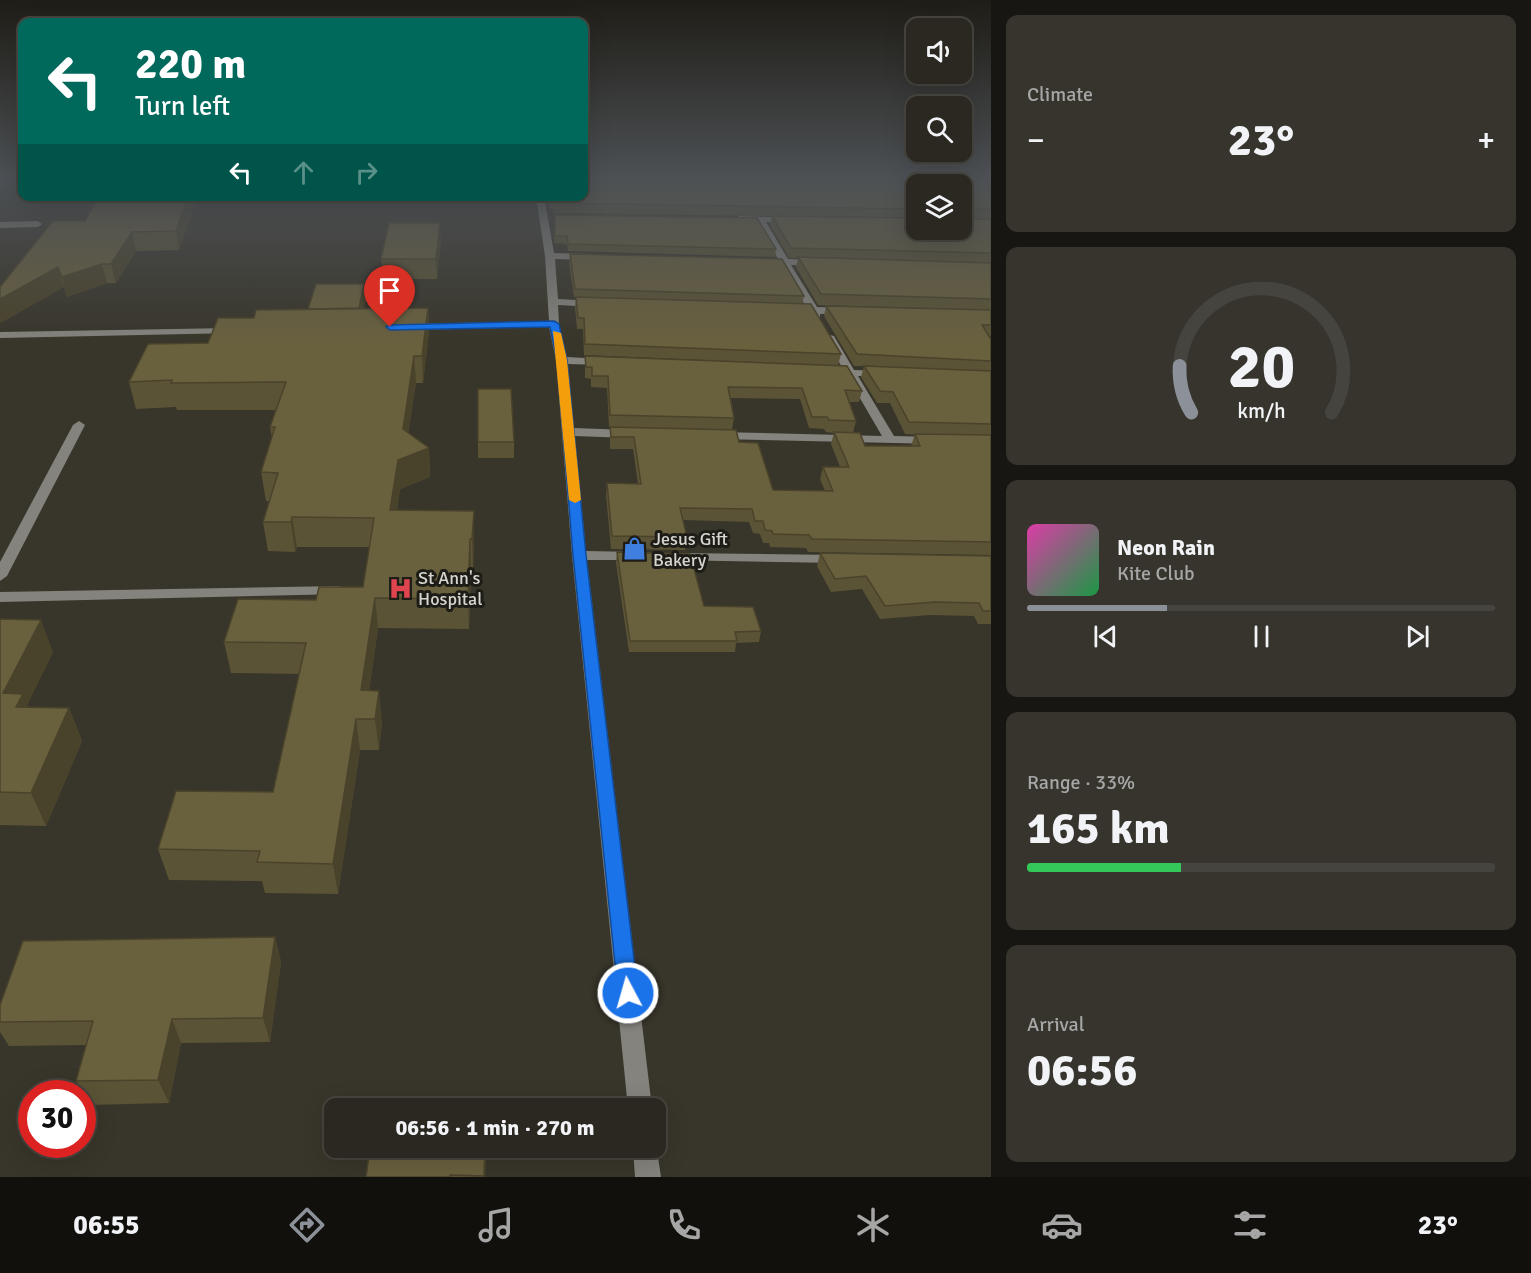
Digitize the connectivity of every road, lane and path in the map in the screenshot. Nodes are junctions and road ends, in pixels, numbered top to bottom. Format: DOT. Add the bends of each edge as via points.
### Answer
graph roads {
  1 [pos="548,233"];
  2 [pos="768,233"];
  3 [pos="550,256"];
  4 [pos="597,257"];
  5 [pos="750,261"];
  6 [pos="785,262"];
  7 [pos="831,264"];
  8 [pos="555,302"];
  9 [pos="602,304"];
  10 [pos="790,310"];
  11 [pos="814,310"];
  12 [pos="861,312"];
  13 [pos="554,324"];
  14 [pos="402,327"];
  15 [pos="238,330"];
  16 [pos="0,335"];
  17 [pos="562,360"];
  18 [pos="620,363"];
  19 [pos="816,371"];
  20 [pos="850,373"];
  21 [pos="897,374"];
  22 [pos="79,425"];
  23 [pos="569,432"];
  24 [pos="640,434"];
  25 [pos="700,435"];
  26 [pos="890,440"];
  27 [pos="946,441"];
  28 [pos="579,555"];
  29 [pos="848,560"];
  30 [pos="0,576"];
  31 [pos="352,591"];
  32 [pos="0,597"];
  33 [pos="639,1098"];
  34 [pos="646,1158"];
  35 [pos="648,1177"];
  1 -- 3 [label="street"];
  2 -- 6 [label="street"];
  3 -- 4 [label="street"];
  3 -- 8 [label="street"];
  5 -- 6 [label="street"];
  6 -- 7 [label="street"];
  6 -- 11 [label="street"];
  8 -- 9 [label="street"];
  8 -- 13 [label="street"];
  10 -- 11 [label="street"];
  11 -- 12 [label="street"];
  11 -- 20 [label="street"];
  13 -- 14 [label="street"];
  13 -- 17 [label="street"];
  15 -- 16 [label="street"];
  17 -- 18 [label="street"];
  17 -- 23 [label="street"];
  19 -- 20 [label="street"];
  20 -- 21 [label="street"];
  20 -- 26 [label="street"];
  22 -- 30 [label="street"];
  23 -- 24 [label="street"];
  23 -- 28 [label="street"];
  25 -- 26 [label="street"];
  26 -- 27 [label="street"];
  28 -- 29 [label="street"];
  28 -- 33 [label="street"];
  31 -- 32 [label="street"];
  34 -- 35 [label="street"];
}
